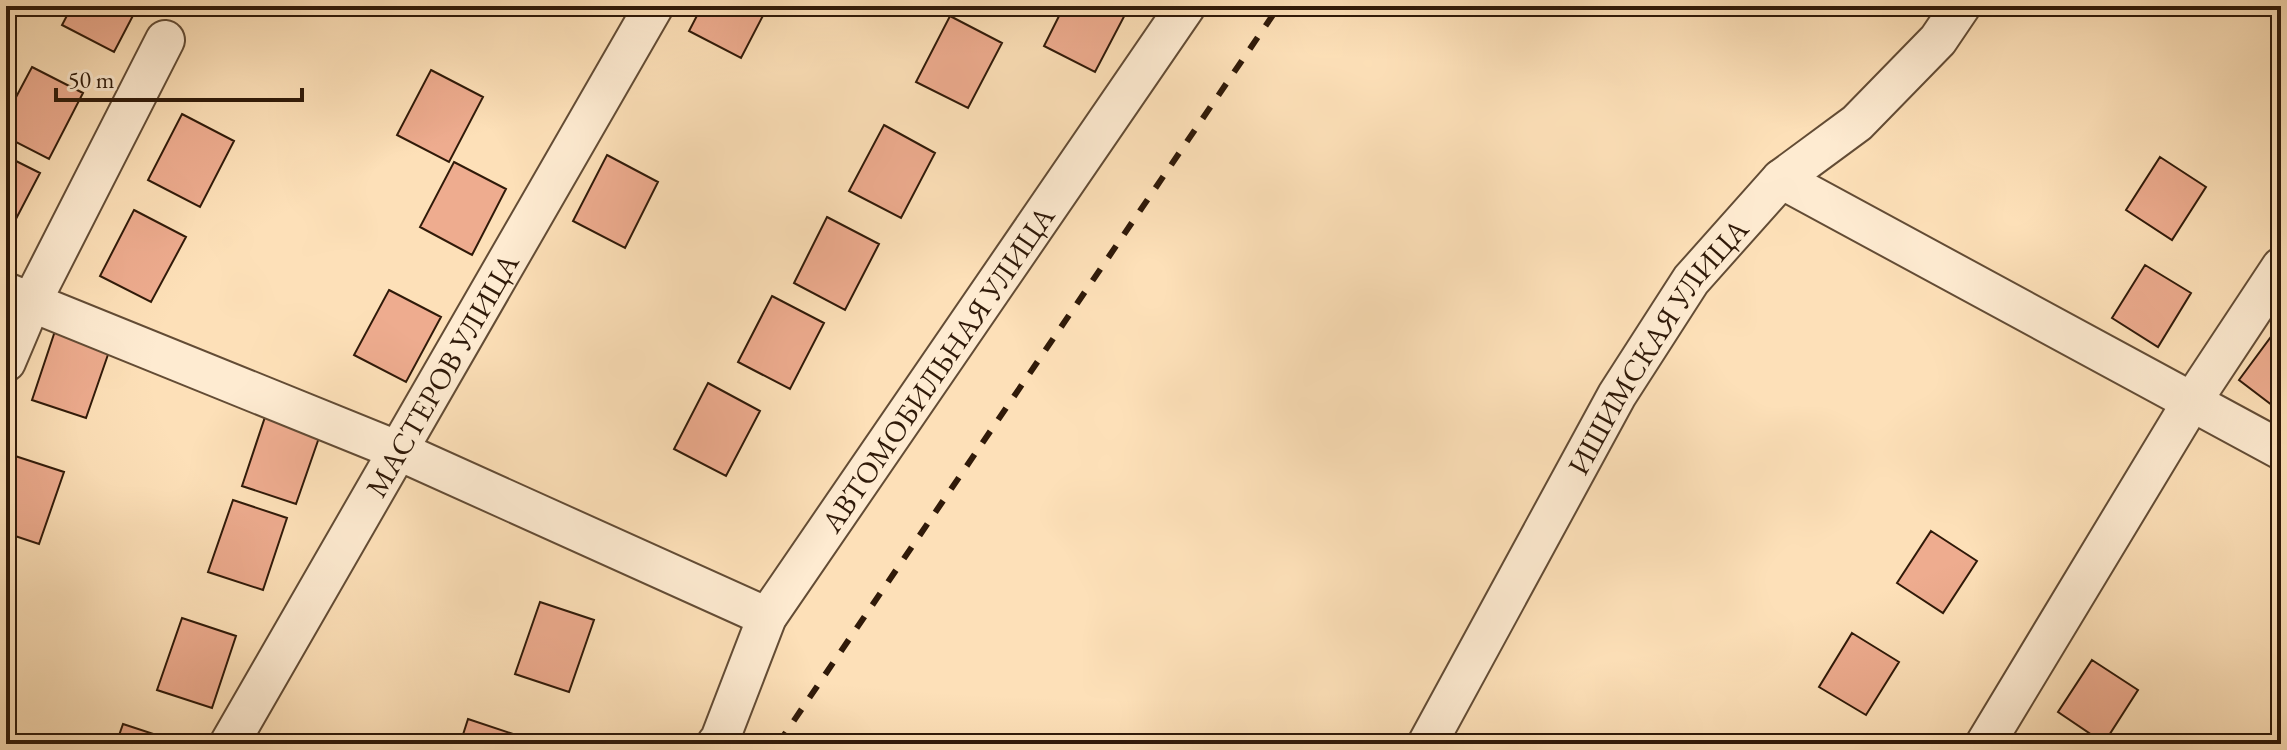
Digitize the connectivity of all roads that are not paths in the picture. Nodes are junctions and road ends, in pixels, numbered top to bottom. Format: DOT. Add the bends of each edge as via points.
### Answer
graph roads {
  1 [pos="654,6"];
  2 [pos="1186,6"];
  3 [pos="1961,6"];
  4 [pos="165,40"];
  5 [pos="1781,179"];
  6 [pos="2281,267"];
  7 [pos="18,298"];
  8 [pos="6,362"];
  9 [pos="2191,403"];
  10 [pos="2281,450"];
  11 [pos="399,451"];
  12 [pos="767,617"];
  13 [pos="229,744"];
  14 [pos="716,744"];
  15 [pos="1427,744"];
  16 [pos="1985,744"];
  1 -- 11 [label="street, МАСТЕРОВ УЛИЦА"];
  2 -- 12 [label="street, АВТОМОБИЛЬНАЯ УЛИЦА"];
  3 -- 5 [label="street, ИШИМСКАЯ УЛИЦА" via="1938,40 1857,123"];
  4 -- 7 [label="street"];
  5 -- 9 [label="street"];
  5 -- 15 [label="street, ИШИМСКАЯ УЛИЦА" via="1691,280 1617,395"];
  6 -- 9 [label="street"];
  7 -- 8 [label="street"];
  7 -- 11 [label="street"];
  9 -- 10 [label="street"];
  9 -- 16 [label="street"];
  11 -- 12 [label="street"];
  11 -- 13 [label="street, МАСТЕРОВ УЛИЦА"];
  12 -- 14 [label="street, АВТОМОБИЛЬНАЯ УЛИЦА"];
}
